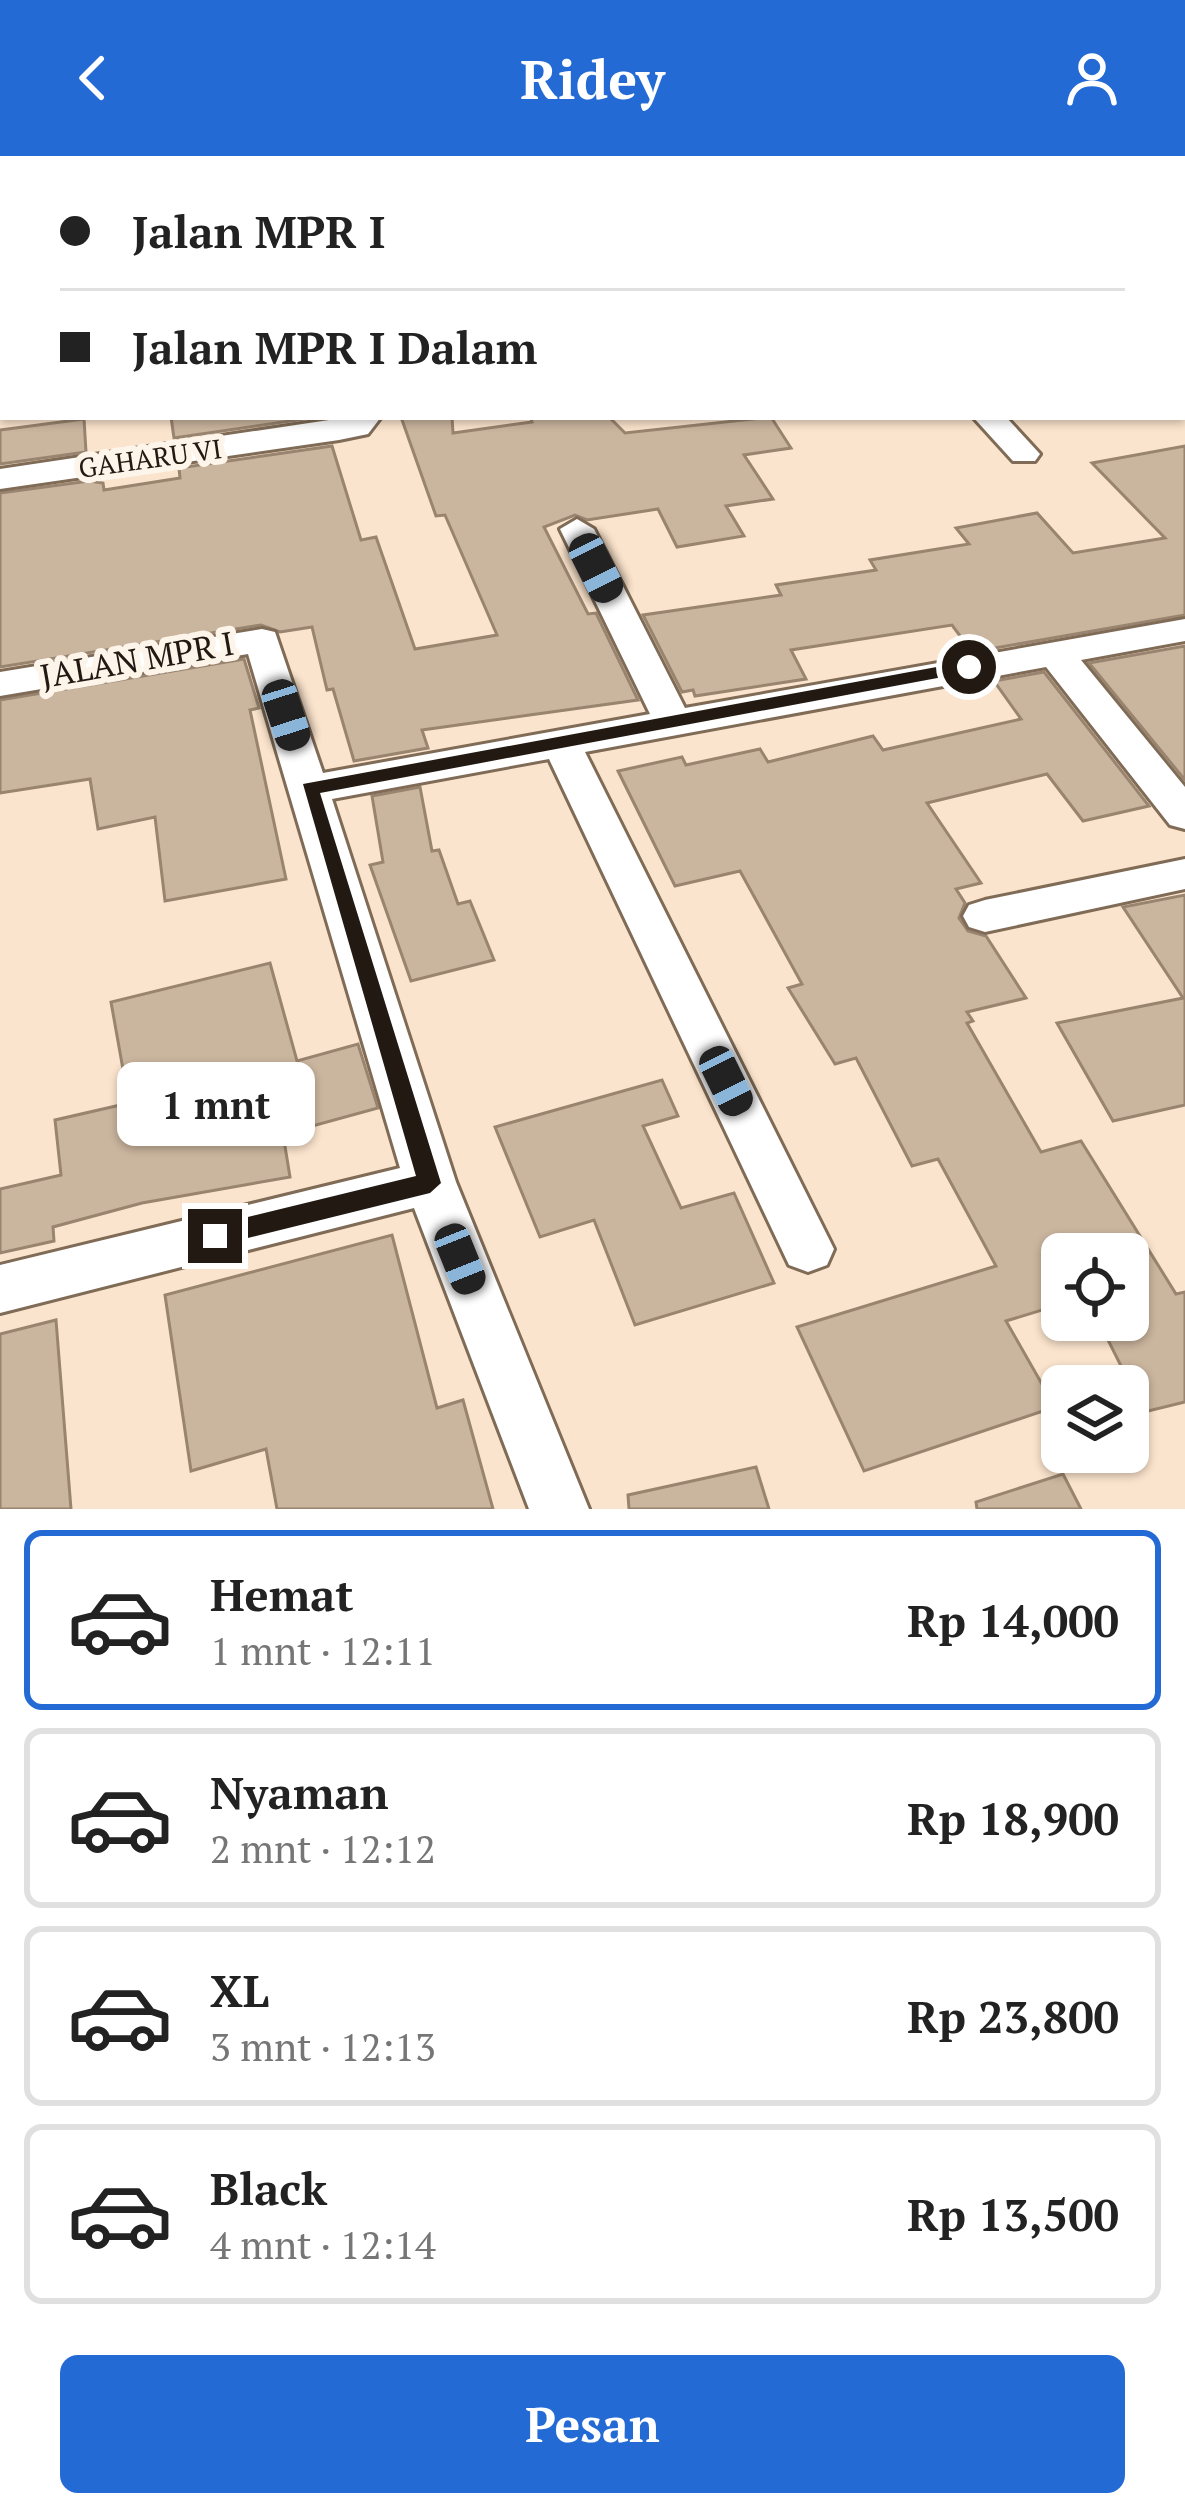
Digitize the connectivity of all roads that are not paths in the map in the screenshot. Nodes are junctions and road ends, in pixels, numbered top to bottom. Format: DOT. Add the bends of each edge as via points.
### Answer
graph roads {
  1 [pos="363,420"];
  2 [pos="992,420"];
  3 [pos="1024,454"];
  4 [pos="0,479"];
  5 [pos="577,530"];
  6 [pos="1185,630"];
  7 [pos="1053,651"];
  8 [pos="0,684"];
  9 [pos="673,722"];
  10 [pos="561,743"];
  11 [pos="310,789"];
  12 [pos="1185,815"];
  13 [pos="1185,874"];
  14 [pos="986,916"];
  15 [pos="430,1183"];
  16 [pos="808,1250"];
  17 [pos="0,1289"];
  18 [pos="559,1509"];
  1 -- 4 [label="street, GAHARU VI" via="339,431"];
  2 -- 3 [label="street"];
  5 -- 9 [label="street"];
  6 -- 7 [label="street"];
  7 -- 9 [label="street"];
  7 -- 12 [label="street"];
  8 -- 11 [label="street, JALAN MPR I" via="261,639"];
  9 -- 10 [label="street"];
  10 -- 11 [label="street"];
  10 -- 16 [label="street"];
  11 -- 15 [label="street, JALAN MPR I"];
  13 -- 14 [label="street"];
  15 -- 17 [label="street"];
  15 -- 18 [label="street, JALAN MPR I"];
}
